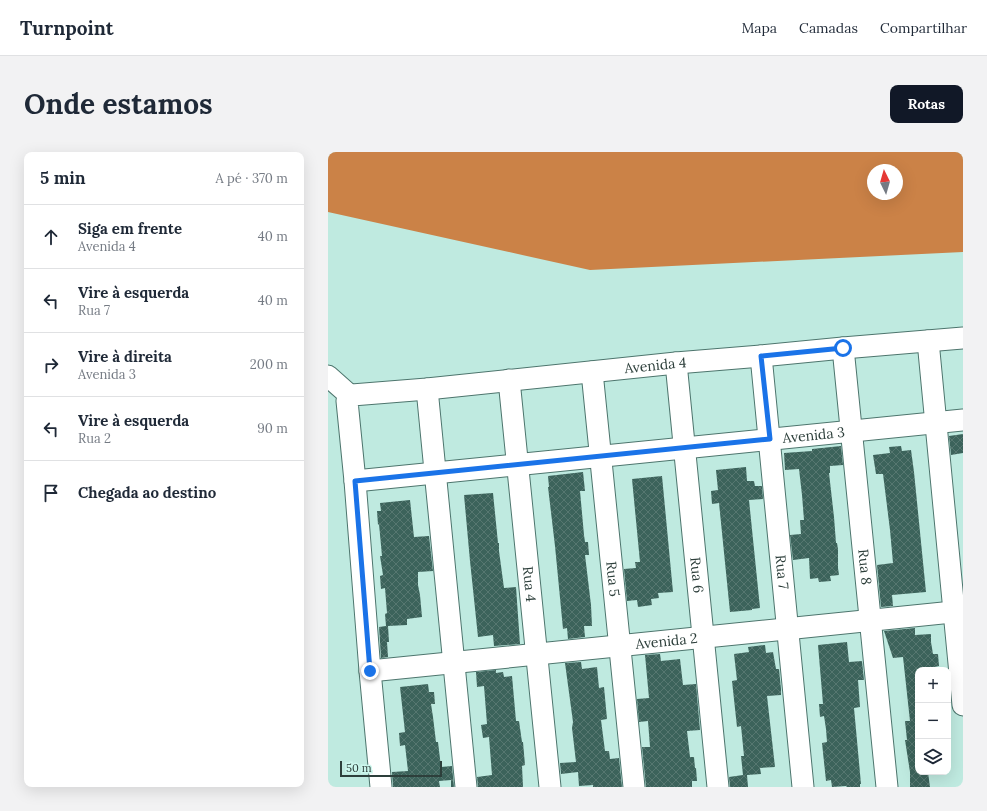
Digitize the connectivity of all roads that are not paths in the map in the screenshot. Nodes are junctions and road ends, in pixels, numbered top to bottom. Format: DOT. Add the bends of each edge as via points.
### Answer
graph roads {
  1 [pos="963,338"];
  2 [pos="928,341"];
  3 [pos="843,348"];
  4 [pos="761,356"];
  5 [pos="676,363"];
  6 [pos="592,372"];
  7 [pos="328,376"];
  8 [pos="509,380"];
  9 [pos="427,389"];
  10 [pos="349,397"];
  11 [pos="963,420"];
  12 [pos="936,422"];
  13 [pos="851,431"];
  14 [pos="770,439"];
  15 [pos="684,448"];
  16 [pos="601,456"];
  17 [pos="518,464"];
  18 [pos="435,473"];
  19 [pos="355,481"];
  20 [pos="958,611"];
  21 [pos="870,620"];
  22 [pos="788,629"];
  23 [pos="704,637"];
  24 [pos="620,646"];
  25 [pos="537,654"];
  26 [pos="454,662"];
  27 [pos="370,671"];
  28 [pos="963,705"];
  29 [pos="381,787"];
  30 [pos="466,787"];
  31 [pos="550,787"];
  32 [pos="634,787"];
  33 [pos="718,787"];
  34 [pos="803,787"];
  35 [pos="887,787"];
  1 -- 2 [label="street, Avenida 4"];
  2 -- 3 [label="street, Avenida 4"];
  2 -- 12 [label="street"];
  3 -- 4 [label="street, Avenida 4"];
  3 -- 13 [label="street, Rua 8"];
  4 -- 5 [label="street, Avenida 4"];
  4 -- 14 [label="street, Rua 7"];
  5 -- 6 [label="street, Avenida 4"];
  5 -- 15 [label="street, Rua 6"];
  6 -- 8 [label="street, Avenida 4"];
  6 -- 16 [label="street, Rua 5"];
  7 -- 10 [label="street"];
  8 -- 9 [label="street, Avenida 4"];
  8 -- 17 [label="street, Rua 4"];
  9 -- 10 [label="street, Avenida 4"];
  9 -- 18 [label="street"];
  10 -- 19 [label="street" via="347,401"];
  11 -- 12 [label="street, Avenida 3"];
  12 -- 13 [label="street, Avenida 3"];
  12 -- 20 [label="street"];
  13 -- 14 [label="street, Avenida 3"];
  13 -- 21 [label="street, Rua 8"];
  14 -- 15 [label="street, Avenida 3"];
  14 -- 22 [label="street, Rua 7"];
  15 -- 16 [label="street, Avenida 3"];
  15 -- 23 [label="street, Rua 6"];
  16 -- 17 [label="street, Avenida 3"];
  16 -- 24 [label="street, Rua 5"];
  17 -- 18 [label="street, Avenida 3"];
  17 -- 25 [label="street, Rua 4"];
  18 -- 19 [label="street, Avenida 3"];
  18 -- 26 [label="street"];
  19 -- 27 [label="street"];
  20 -- 21 [label="street, Avenida 2"];
  20 -- 28 [label="street"];
  21 -- 22 [label="street, Avenida 2"];
  21 -- 35 [label="street, Rua 8"];
  22 -- 23 [label="street, Avenida 2"];
  22 -- 34 [label="street, Rua 7"];
  23 -- 24 [label="street, Avenida 2"];
  23 -- 33 [label="street, Rua 6"];
  24 -- 25 [label="street, Avenida 2"];
  24 -- 32 [label="street, Rua 5"];
  25 -- 26 [label="street, Avenida 2"];
  25 -- 31 [label="street, Rua 4"];
  26 -- 27 [label="street, Avenida 2"];
  26 -- 30 [label="street"];
  27 -- 29 [label="street"];
}
